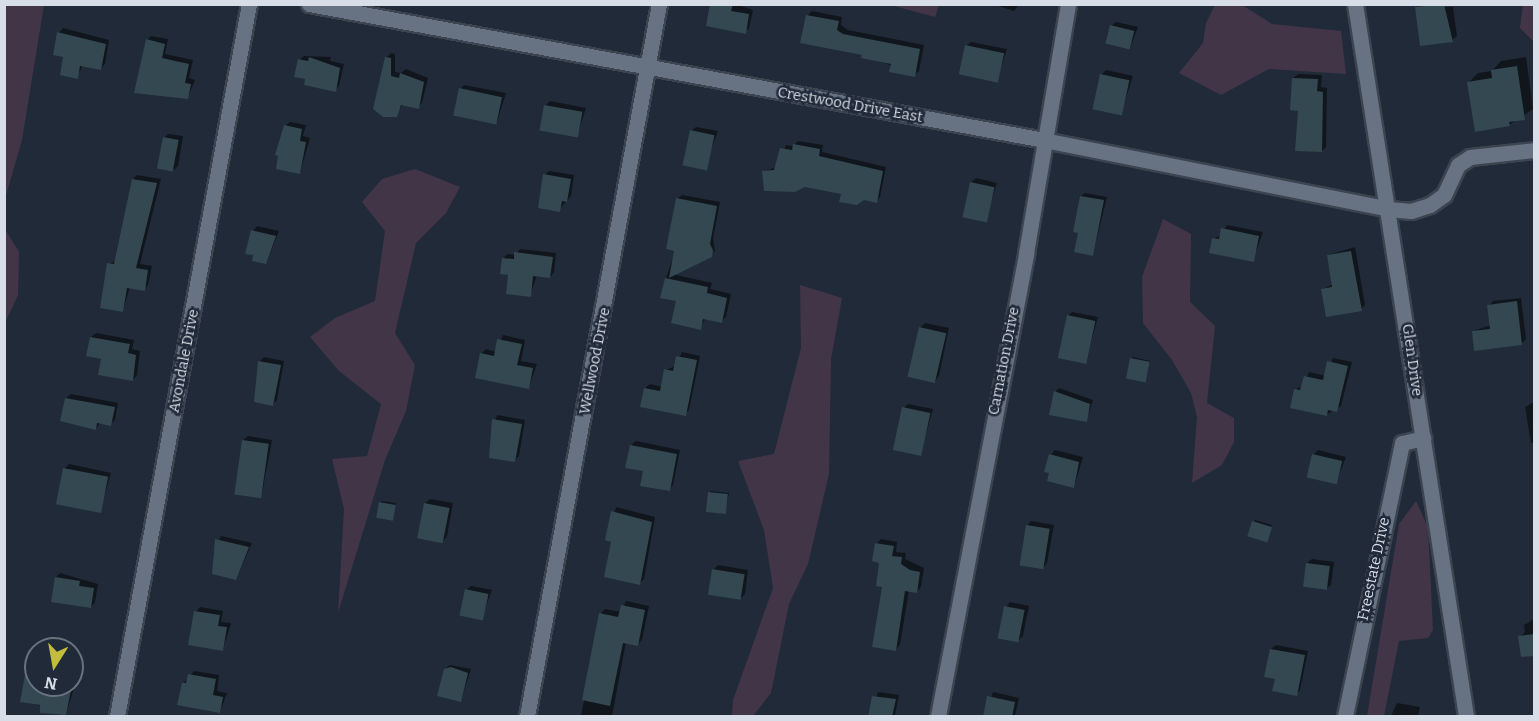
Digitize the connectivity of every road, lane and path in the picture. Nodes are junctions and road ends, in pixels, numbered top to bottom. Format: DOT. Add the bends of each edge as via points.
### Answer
graph roads {
  1 [pos="249,4"];
  2 [pos="309,4"];
  3 [pos="659,4"];
  4 [pos="1068,4"];
  5 [pos="1355,4"];
  6 [pos="646,68"];
  7 [pos="1044,141"];
  8 [pos="1534,150"];
  9 [pos="1389,209"];
  10 [pos="1423,438"];
  11 [pos="117,717"];
  12 [pos="527,717"];
  13 [pos="938,717"];
  14 [pos="1346,717"];
  15 [pos="1466,717"];
  1 -- 11 [label="street, Avondale Drive"];
  2 -- 6 [label="street, Crestwood Drive East"];
  3 -- 6 [label="street, Wellwood Drive"];
  4 -- 7 [label="street, Carnation Drive"];
  5 -- 9 [label="street, Glen Drive"];
  6 -- 7 [label="street, Crestwood Drive East"];
  6 -- 12 [label="street, Wellwood Drive"];
  7 -- 9 [label="street, Crestwood Drive East"];
  7 -- 13 [label="street, Carnation Drive"];
  8 -- 9 [label="street, Crestwood Drive East" via="1470,157 1458,165 1444,195 1430,205 1412,211"];
  9 -- 10 [label="street, Glen Drive"];
  10 -- 14 [label="street, Freestate Drive" via="1402,443"];
  10 -- 15 [label="street, Glen Drive"];
}
